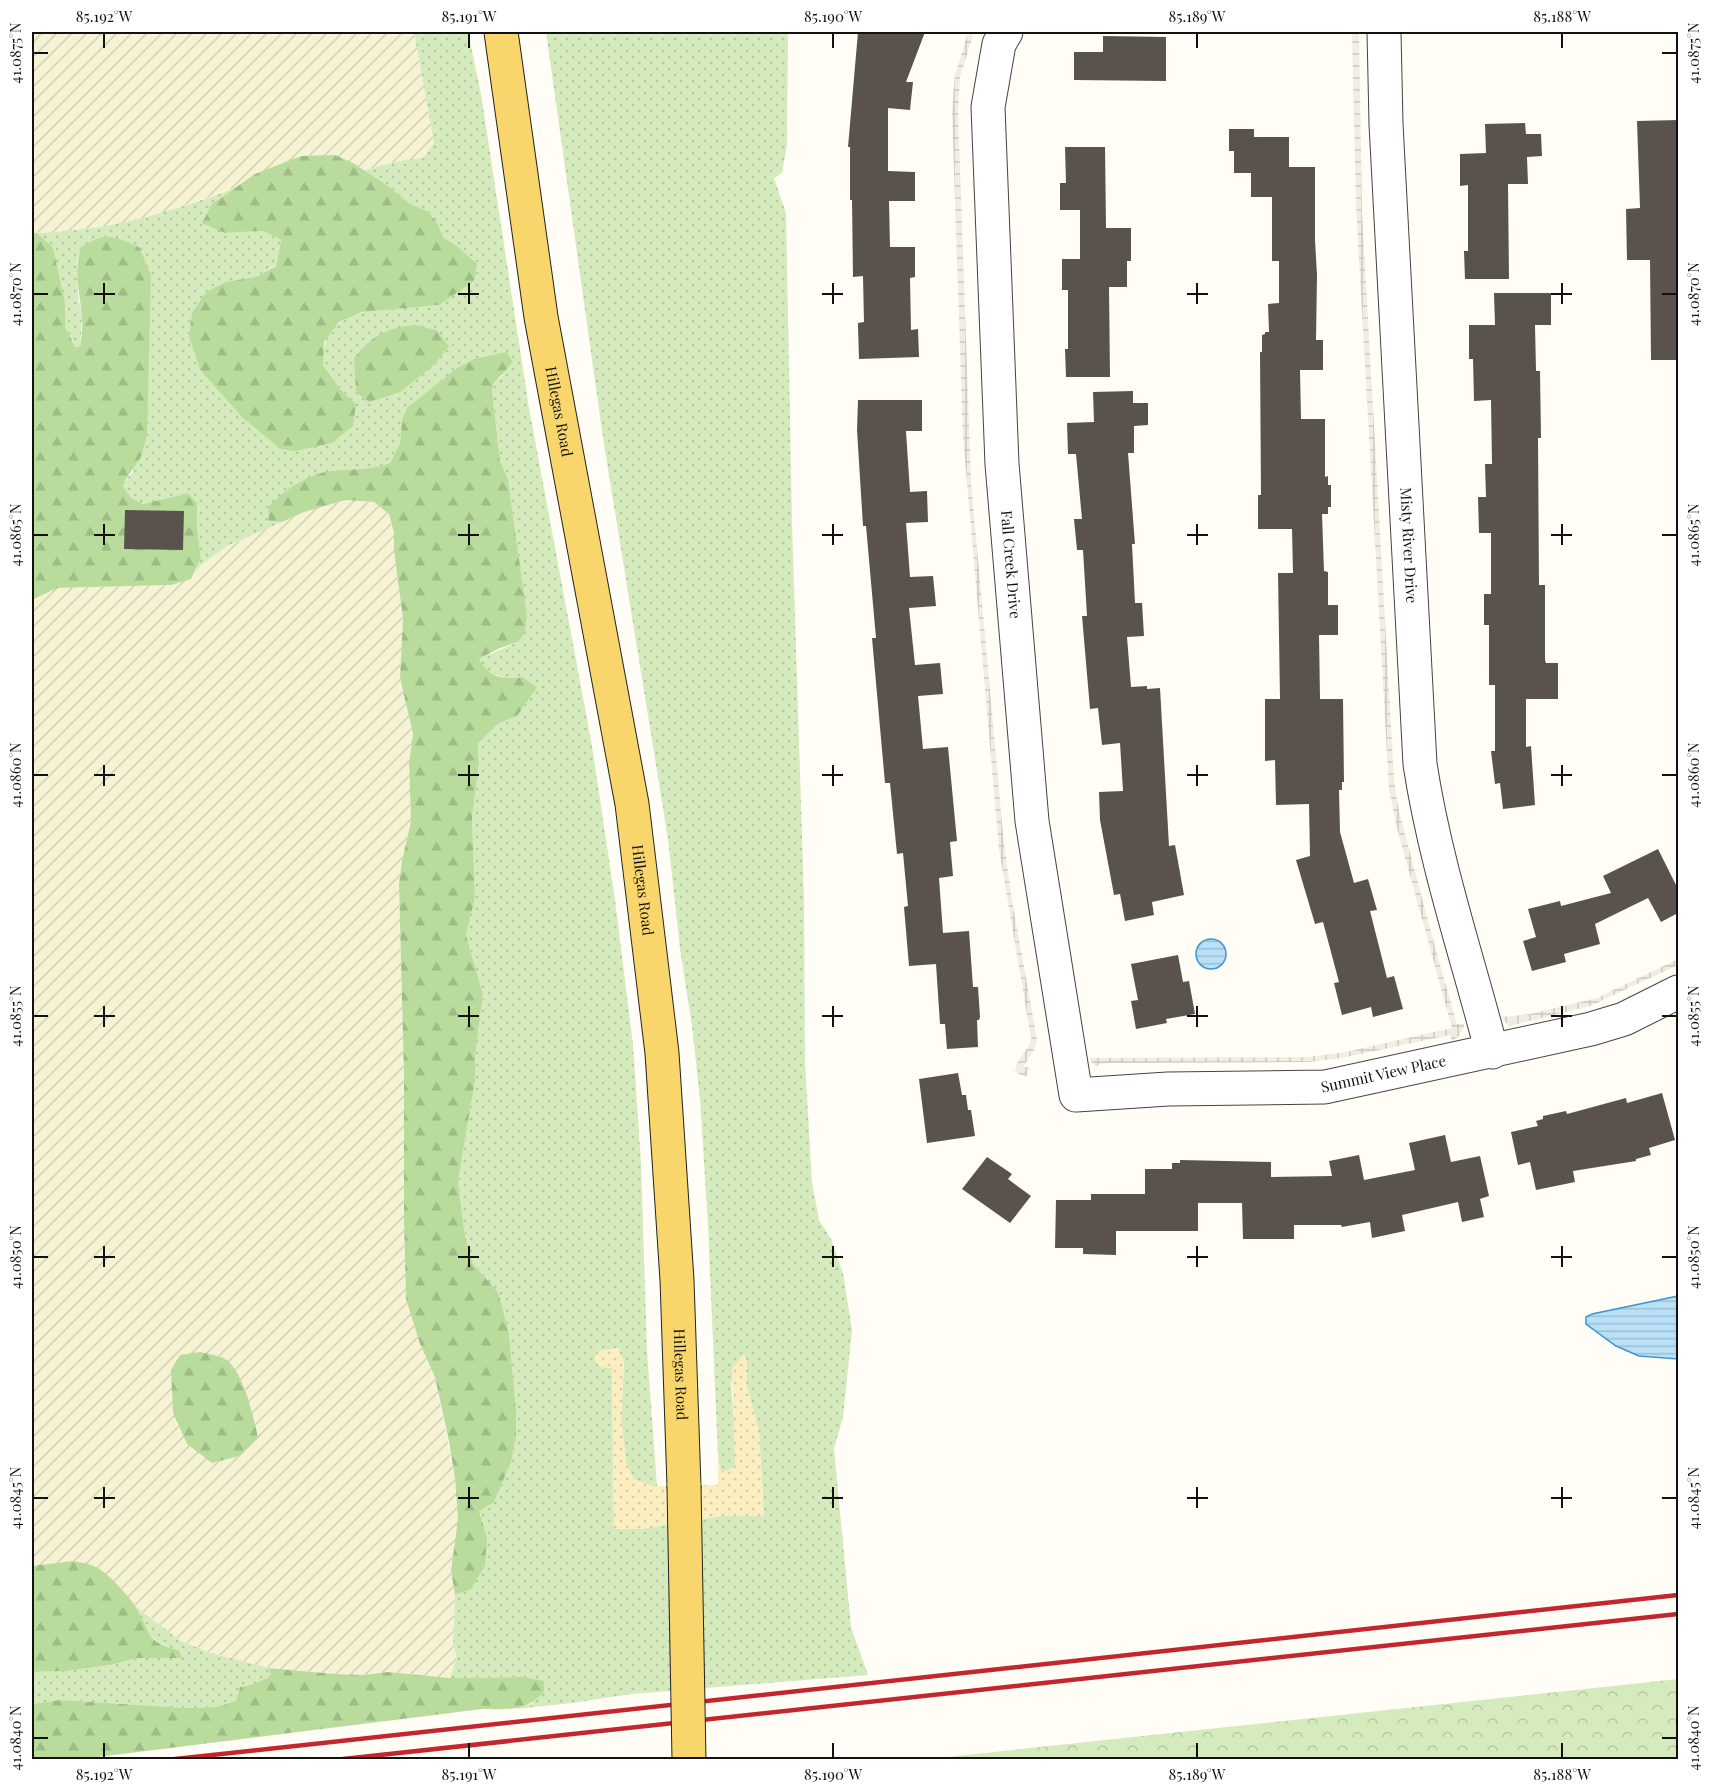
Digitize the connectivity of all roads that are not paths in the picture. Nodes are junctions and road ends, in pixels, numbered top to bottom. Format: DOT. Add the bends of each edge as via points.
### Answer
graph roads {
  1 [pos="501,32"];
  2 [pos="1006,32"];
  3 [pos="1384,32"];
  4 [pos="1678,992"];
  5 [pos="1492,1052"];
  6 [pos="1076,1095"];
  7 [pos="689,1760"];
  1 -- 7 [label="main road, Hillegas Road, bridge" via="542,317 633,816 662,1053 677,1280"];
  2 -- 6 [label="street, Fall Creek Drive" via="999,44 988,107 1002,464 1032,821"];
  3 -- 5 [label="street, Misty River Drive" via="1420,764 1440,866"];
  4 -- 5 [label="street, Summit View Place" via="1592,1029"];
  5 -- 6 [label="street, Summit View Place" via="1325,1087 1168,1089"];
}
